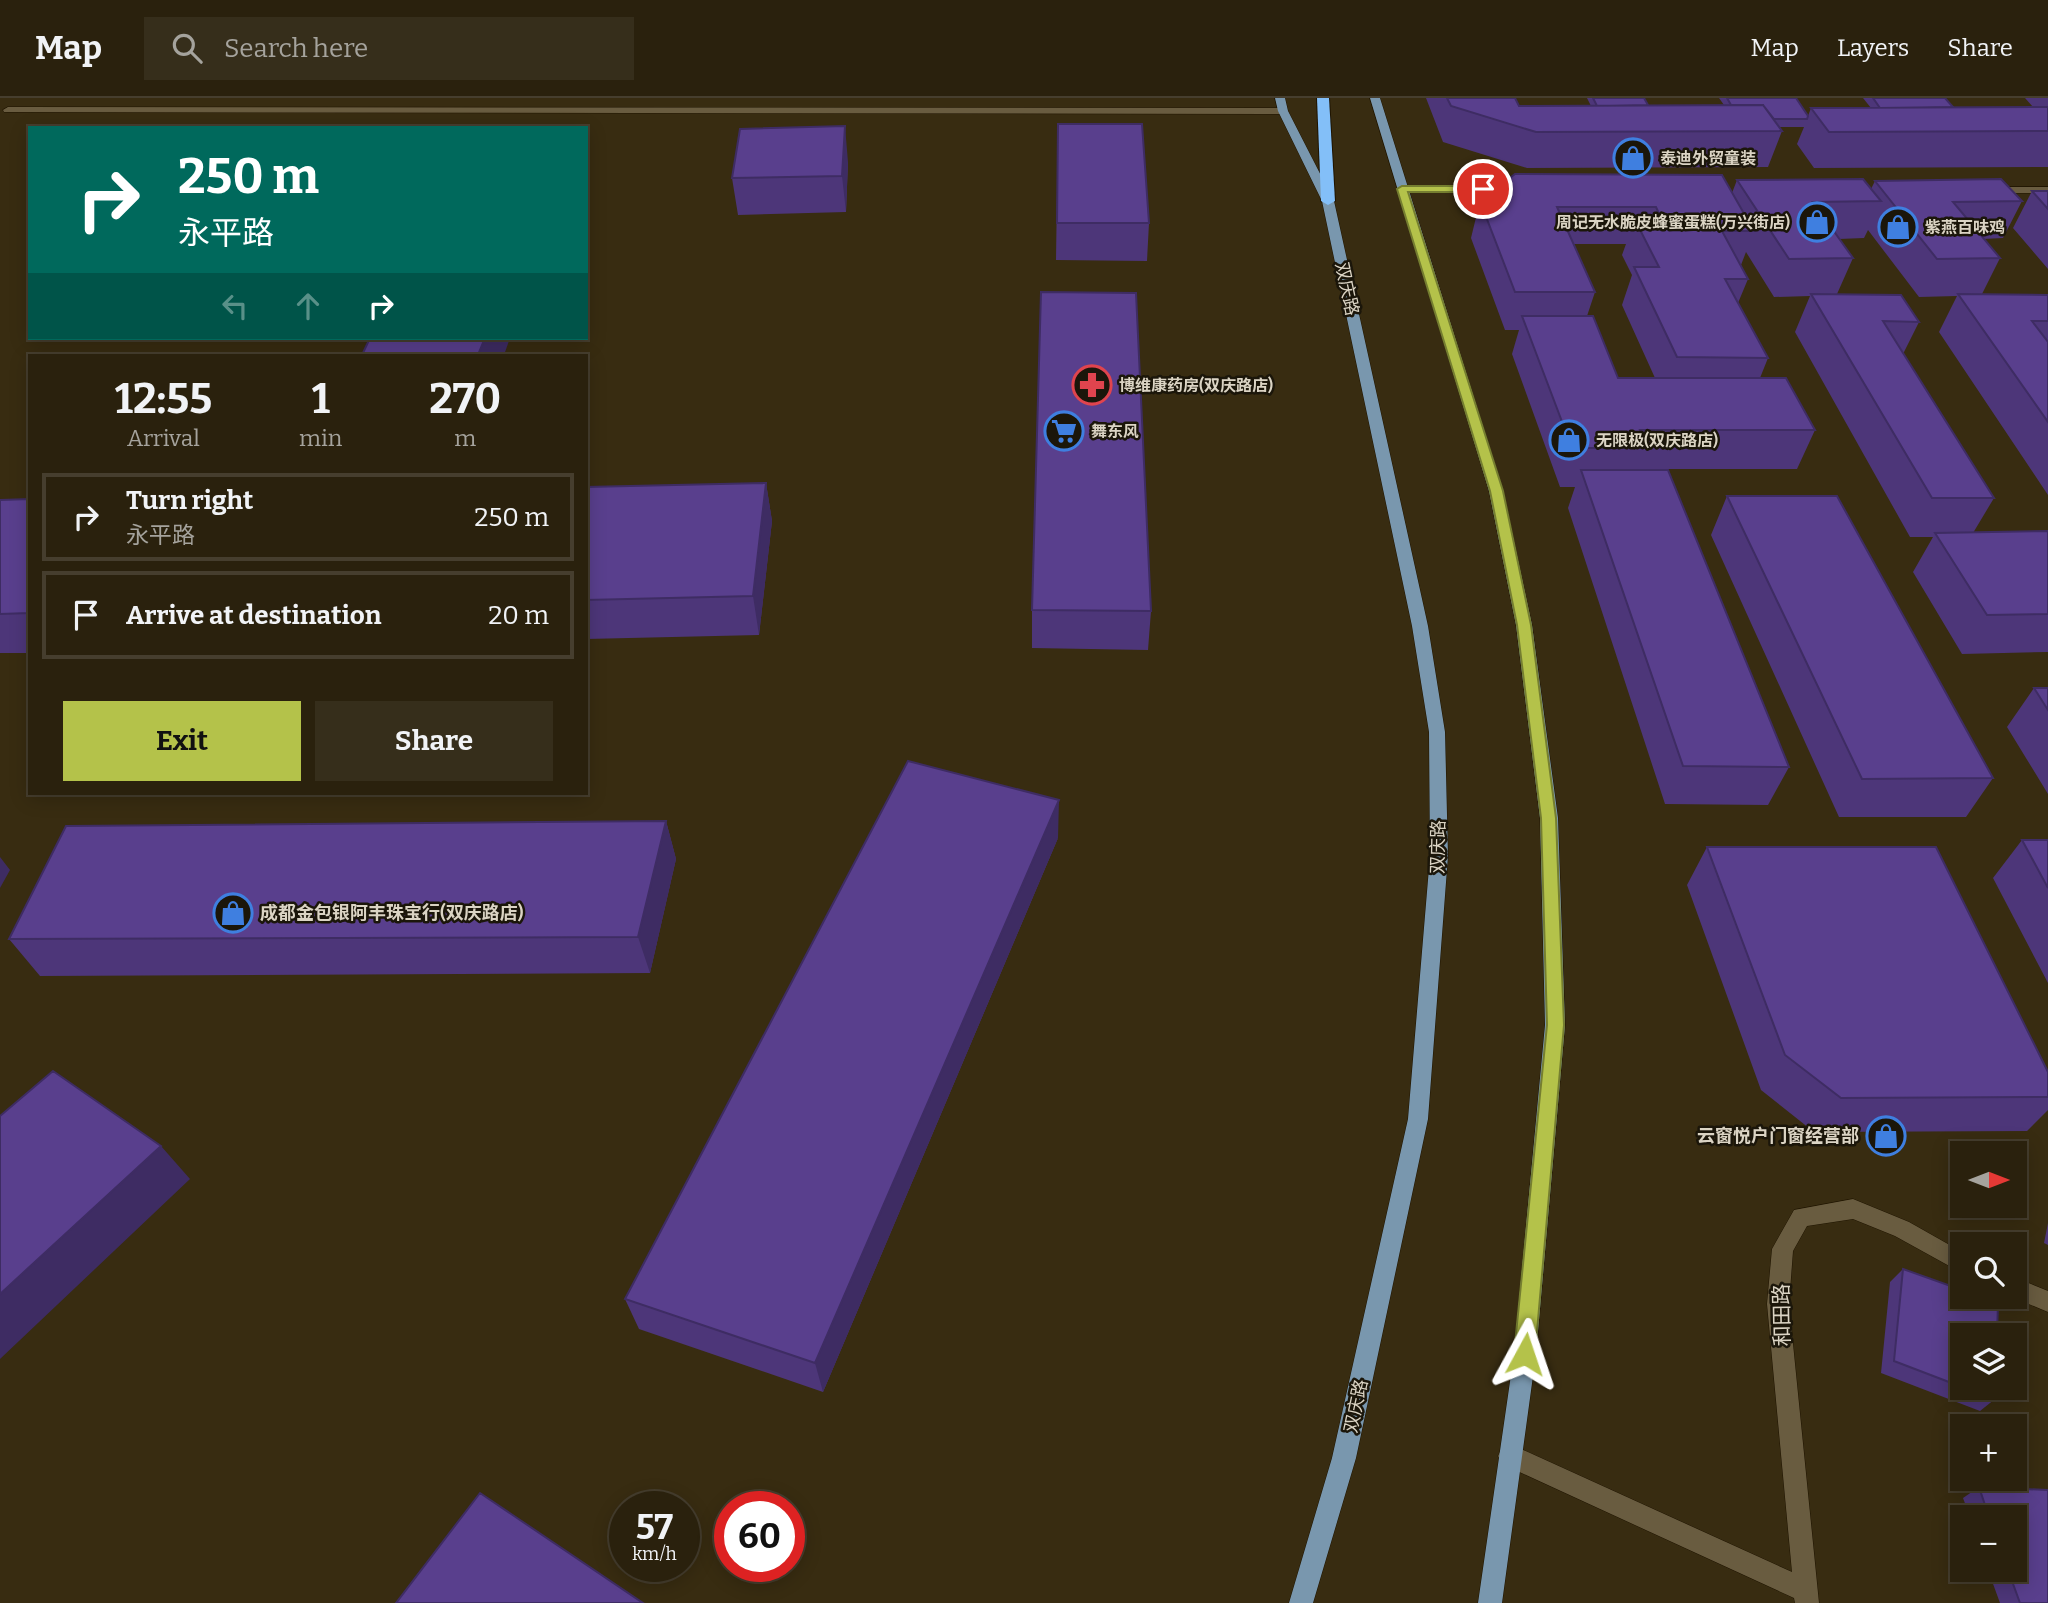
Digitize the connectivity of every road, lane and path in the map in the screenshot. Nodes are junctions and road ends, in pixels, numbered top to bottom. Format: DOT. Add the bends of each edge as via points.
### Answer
graph roads {
  1 [pos="16,98"];
  2 [pos="1323,98"];
  3 [pos="1375,98"];
  4 [pos="1282,104"];
  5 [pos="4,114"];
  6 [pos="1402,189"];
  7 [pos="1539,190"];
  8 [pos="1979,190"];
  9 [pos="2048,190"];
  10 [pos="1328,201"];
  11 [pos="1950,1256"];
  12 [pos="2027,1293"];
  13 [pos="2048,1302"];
  14 [pos="1510,1456"];
  15 [pos="1805,1597"];
  16 [pos="1301,1603"];
  17 [pos="1490,1603"];
  1 -- 5 [label="street"];
  2 -- 10 [label="highway"];
  3 -- 6 [label="main road"];
  4 -- 5 [label="street"];
  4 -- 10 [label="main road, 双庆路"];
  6 -- 7 [label="street"];
  6 -- 14 [label="main road" via="1496,491 1524,625 1549,818 1555,1025 1525,1354"];
  8 -- 9 [label="street"];
  10 -- 16 [label="main road, 双庆路" via="1420,626 1437,732 1439,856 1418,1119 1344,1458"];
  11 -- 15 [label="street, 和田路" via="1853,1209 1801,1217 1783,1249 1778,1304"];
  12 -- 13 [label="street"];
  14 -- 15 [label="street"];
  14 -- 17 [label="main road"];
}
